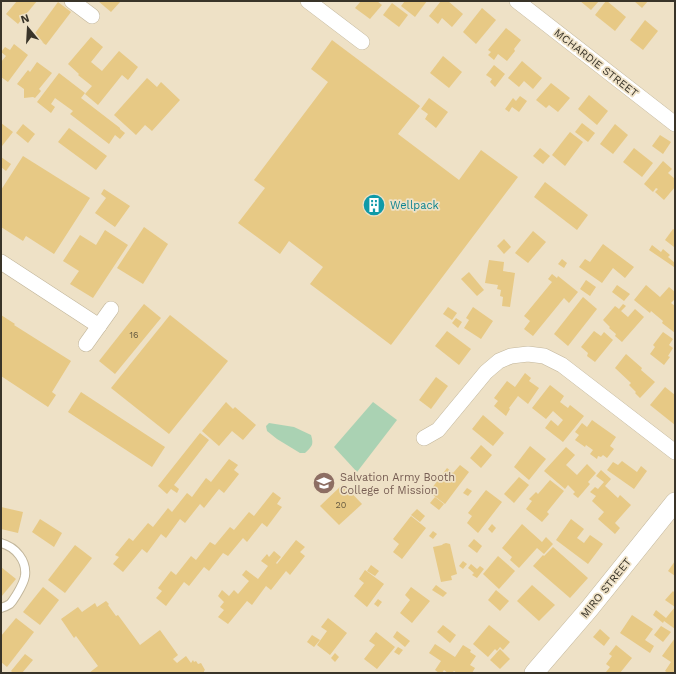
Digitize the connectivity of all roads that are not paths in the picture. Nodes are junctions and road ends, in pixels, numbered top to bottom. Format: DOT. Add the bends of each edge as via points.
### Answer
graph roads {
  1 [pos="72,1"];
  2 [pos="308,1"];
  3 [pos="517,1"];
  4 [pos="92,16"];
  5 [pos="362,42"];
  6 [pos="675,124"];
  7 [pos="1,262"];
  8 [pos="111,309"];
  9 [pos="98,326"];
  10 [pos="86,344"];
  11 [pos="424,438"];
  12 [pos="675,452"];
  13 [pos="675,502"];
  14 [pos="1,543"];
  15 [pos="1,608"];
  16 [pos="534,673"];
  1 -- 4 [label="street"];
  2 -- 5 [label="street"];
  3 -- 6 [label="street, MCHARDIE STREET"];
  7 -- 9 [label="street"];
  8 -- 9 [label="street"];
  9 -- 10 [label="street"];
  11 -- 12 [label="street" via="438,430 499,360 528,354 544,356 562,365"];
  13 -- 16 [label="street, MIRO STREET"];
  14 -- 15 [label="lane" via="12,548 20,556 25,567 25,578 20,590 9,605"];
}
